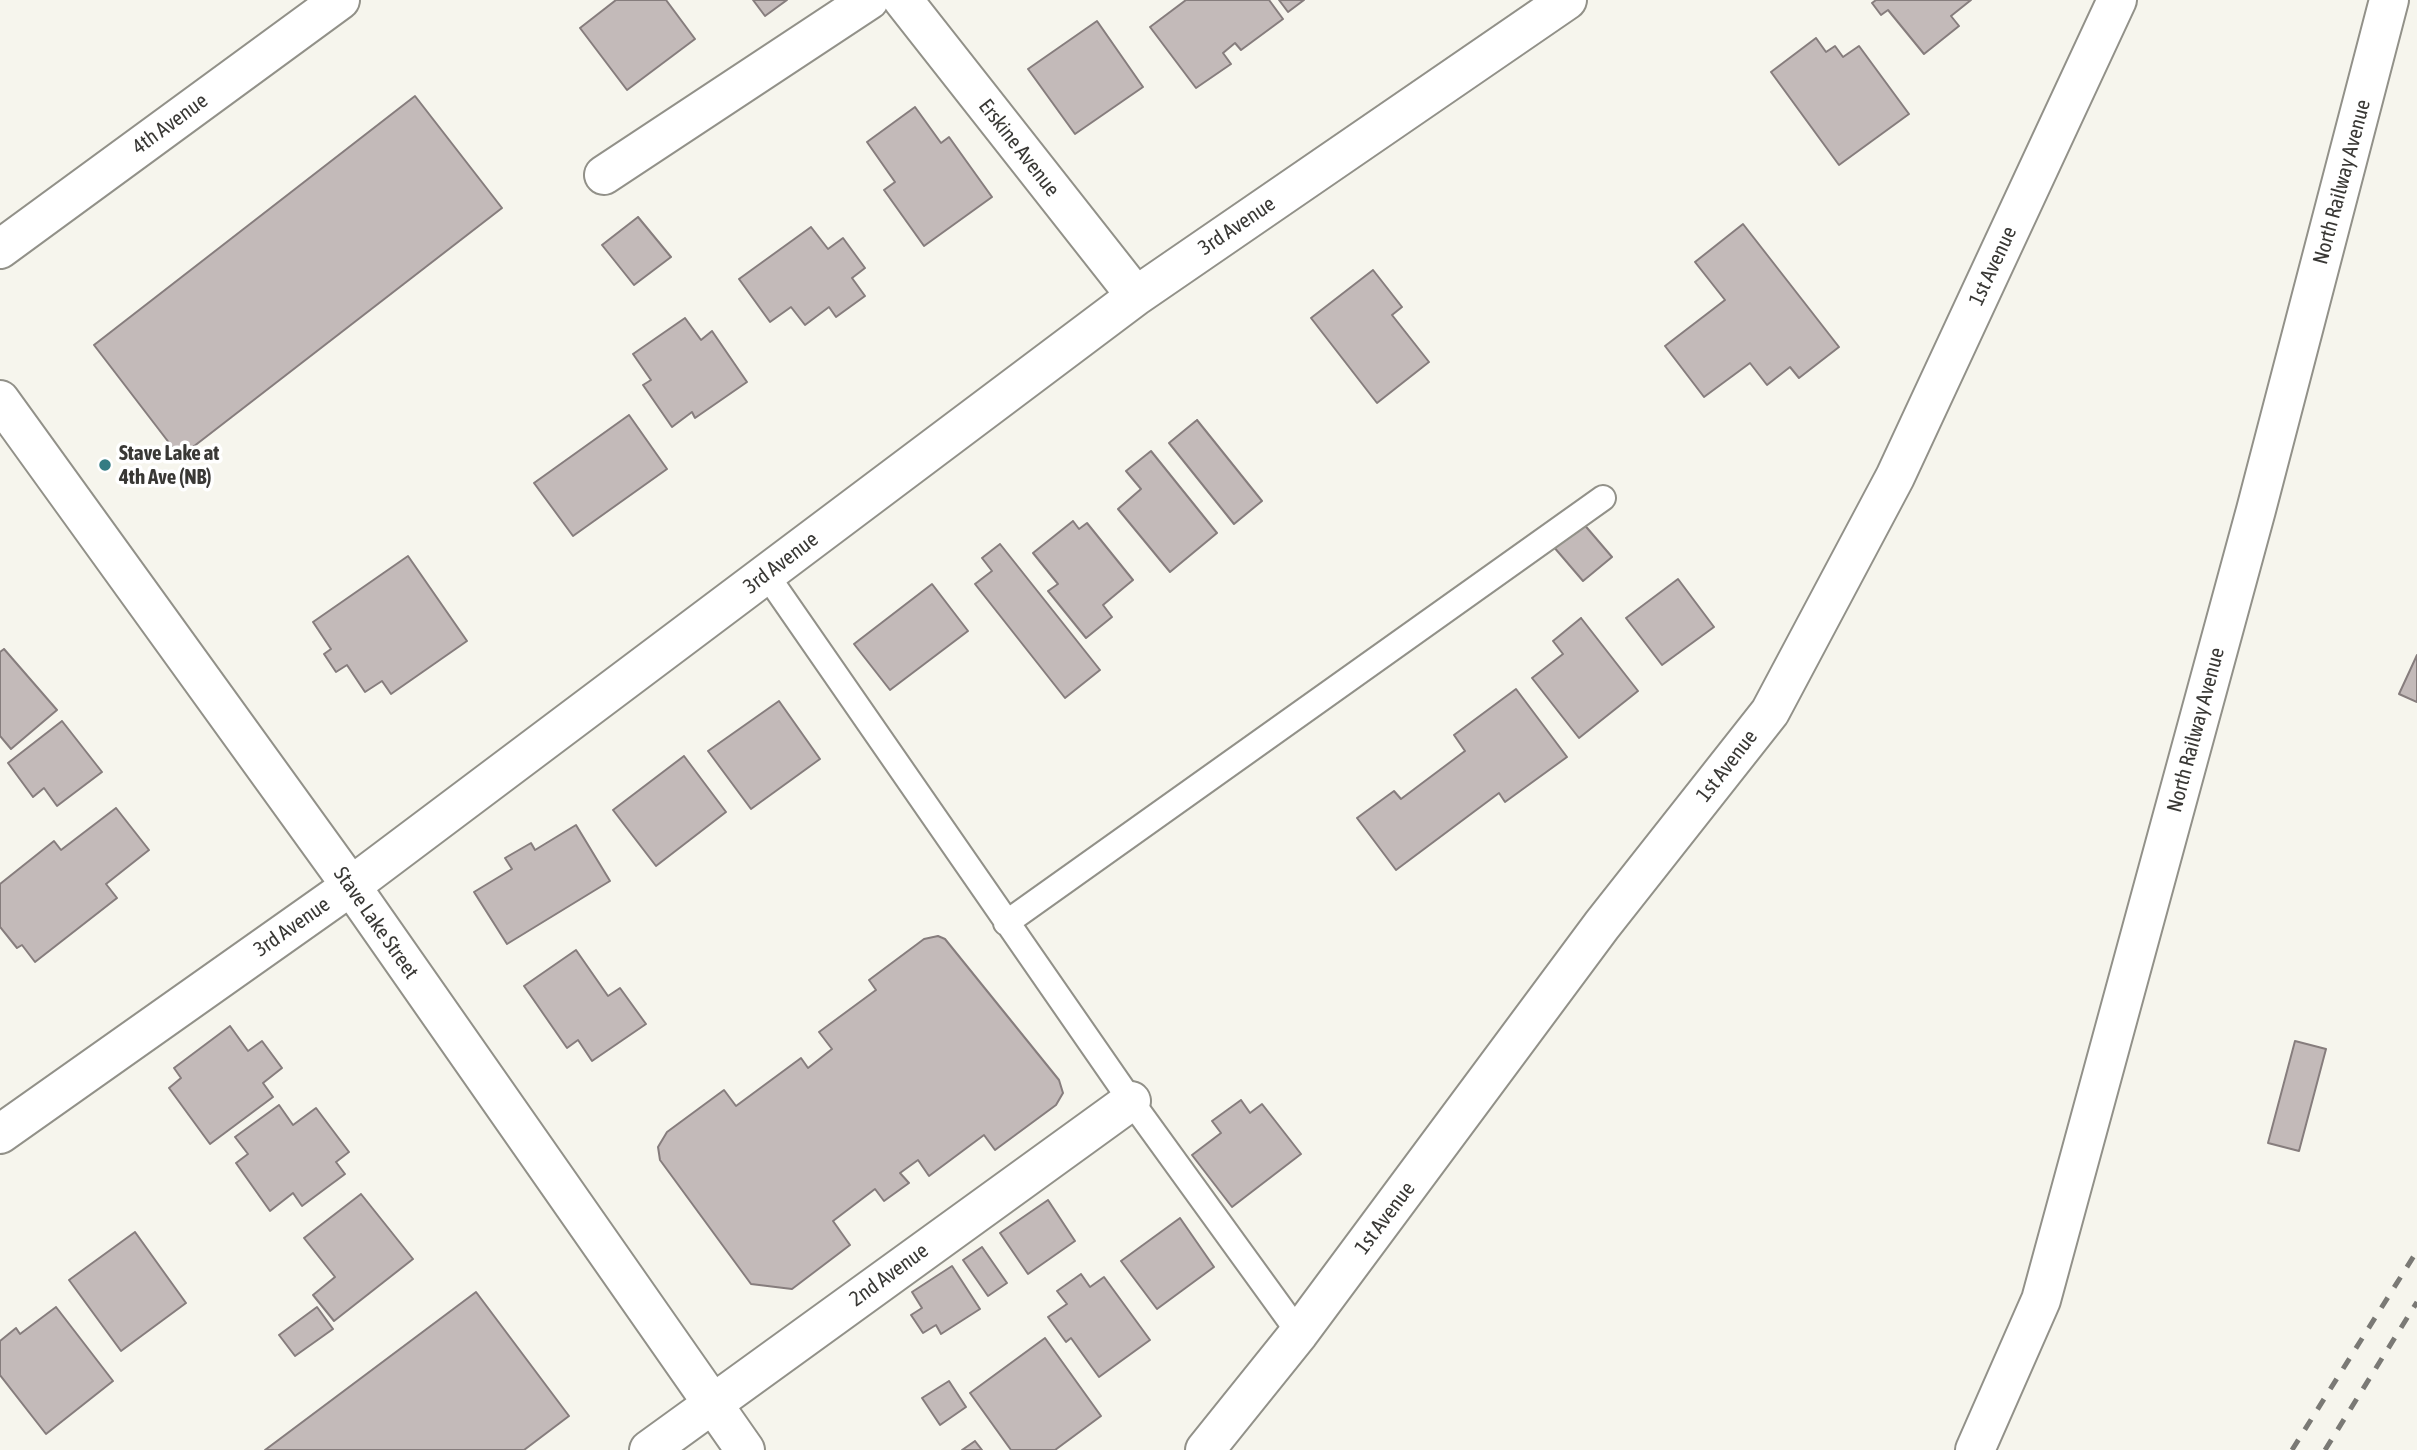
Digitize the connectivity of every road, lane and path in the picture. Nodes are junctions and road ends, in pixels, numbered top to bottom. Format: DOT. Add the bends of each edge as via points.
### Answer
graph roads {
  1 [pos="340,0"];
  2 [pos="869,0"];
  3 [pos="903,0"];
  4 [pos="1567,0"];
  5 [pos="2117,0"];
  6 [pos="2389,0"];
  7 [pos="604,175"];
  8 [pos="0,249"];
  9 [pos="1136,296"];
  10 [pos="0,400"];
  11 [pos="1603,498"];
  12 [pos="766,574"];
  13 [pos="351,886"];
  14 [pos="1006,923"];
  15 [pos="1130,1101"];
  16 [pos="0,1134"];
  17 [pos="1299,1333"];
  18 [pos="711,1403"];
  19 [pos="649,1450"];
  20 [pos="745,1450"];
  21 [pos="1205,1450"];
  22 [pos="1975,1450"];
  1 -- 8 [label="main road, 4th Avenue"];
  2 -- 7 [label="main road"];
  3 -- 9 [label="main road, Erskine Avenue"];
  4 -- 9 [label="main road, 3rd Avenue"];
  5 -- 17 [label="main road, 1st Avenue" via="1895,477 1770,712 1602,925"];
  6 -- 22 [label="main road, North Railway Avenue" via="2041,1300"];
  9 -- 12 [label="main road, 3rd Avenue"];
  10 -- 13 [label="main road, Stave Lake Street"];
  11 -- 14 [label="lane"];
  12 -- 13 [label="main road, 3rd Avenue"];
  12 -- 14 [label="lane"];
  13 -- 16 [label="main road, 3rd Avenue"];
  13 -- 18 [label="main road, Stave Lake Street"];
  14 -- 15 [label="lane"];
  15 -- 17 [label="lane"];
  15 -- 18 [label="main road, 2nd Avenue"];
  17 -- 21 [label="main road, 1st Avenue"];
  18 -- 19 [label="main road, 2nd Avenue"];
  18 -- 20 [label="main road, Stave Lake Street"];
}
